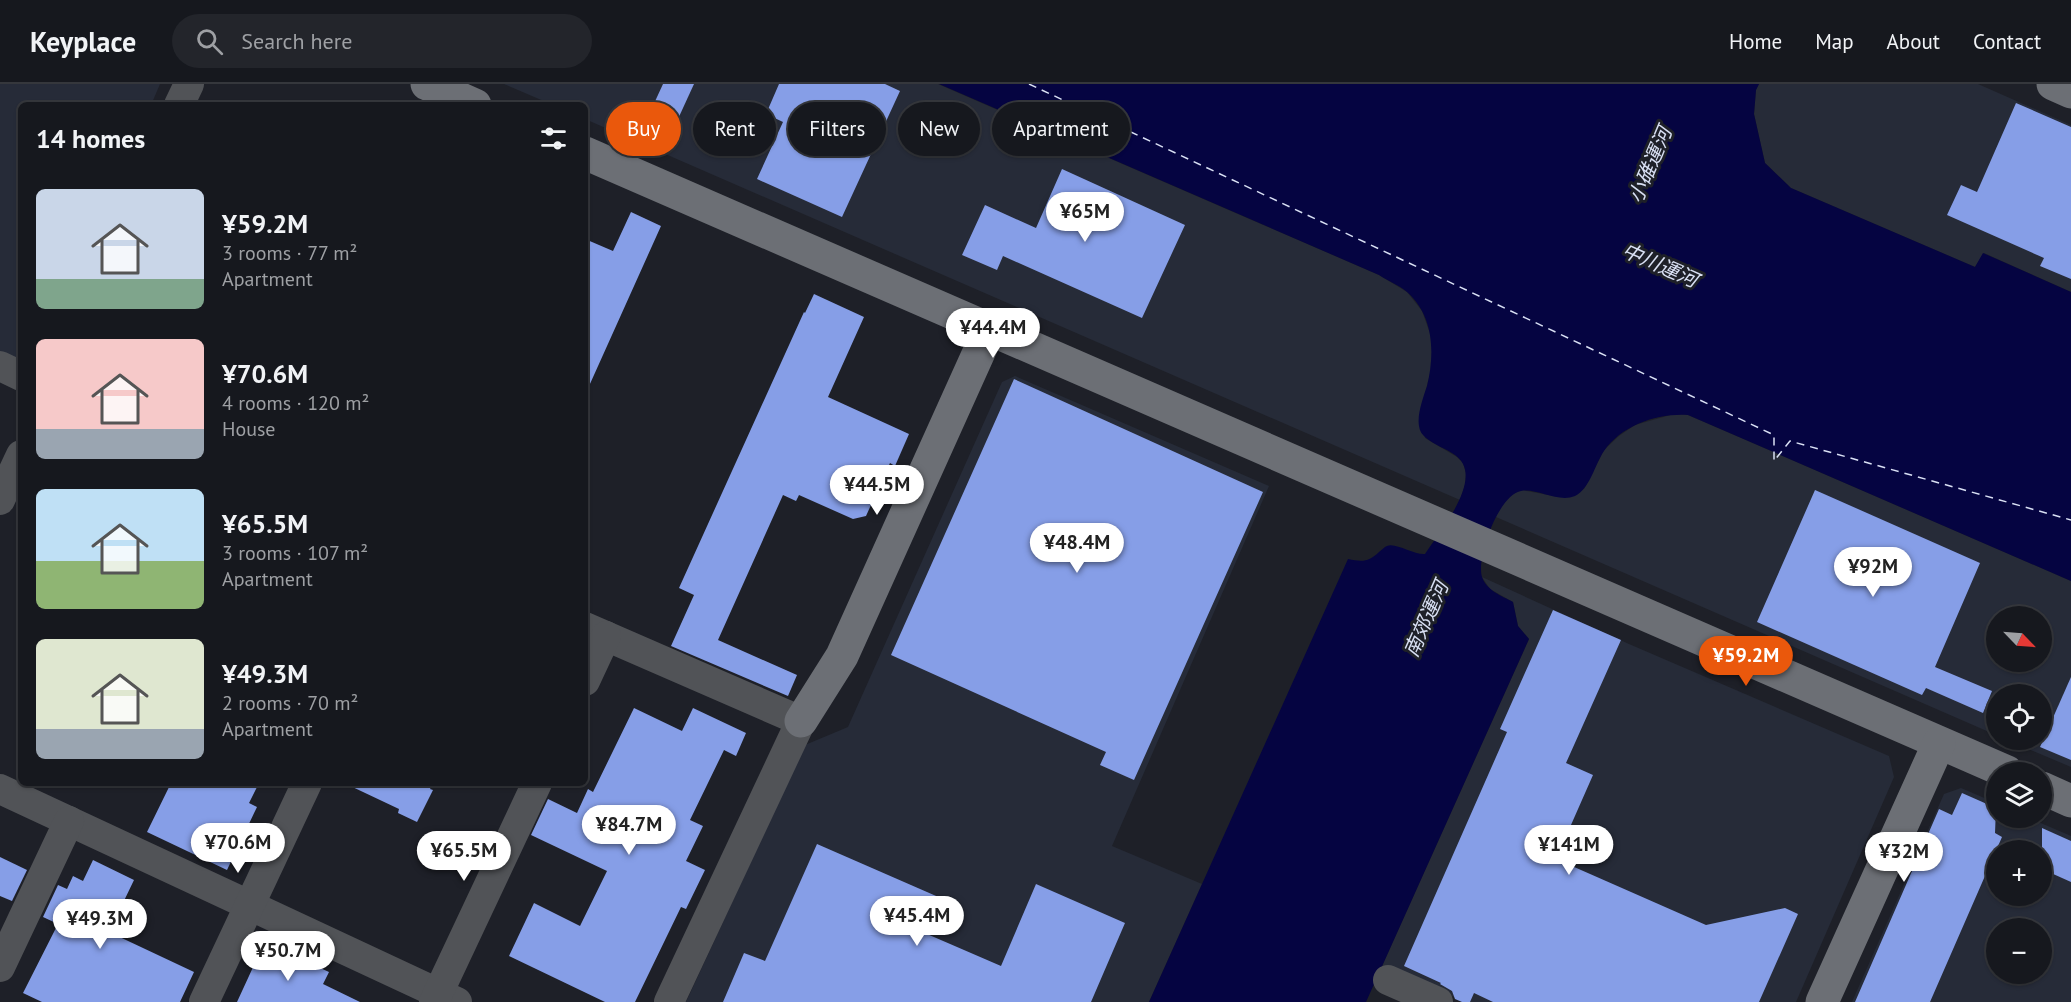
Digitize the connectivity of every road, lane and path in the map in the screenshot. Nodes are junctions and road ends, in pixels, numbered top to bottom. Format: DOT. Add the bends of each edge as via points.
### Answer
graph roads {
  1 [pos="189,84"];
  2 [pos="427,84"];
  3 [pos="2053,84"];
  4 [pos="2071,92"];
  5 [pos="180,102"];
  6 [pos="468,102"];
  7 [pos="588,154"];
  8 [pos="989,330"];
  9 [pos="0,366"];
  10 [pos="18,375"];
  11 [pos="18,461"];
  12 [pos="0,500"];
  13 [pos="596,631"];
  14 [pos="588,667"];
  15 [pos="801,721"];
  16 [pos="1938,743"];
  17 [pos="1986,763"];
  18 [pos="306,786"];
  19 [pos="536,786"];
  20 [pos="0,789"];
  21 [pos="2052,792"];
  22 [pos="2071,801"];
  23 [pos="69,820"];
  24 [pos="250,905"];
  25 [pos="0,967"];
  26 [pos="1388,980"];
  27 [pos="443,999"];
  28 [pos="204,1002"];
  29 [pos="669,1002"];
  30 [pos="1438,1002"];
  31 [pos="1822,1002"];
  1 -- 5 [label="street"];
  2 -- 6 [label="street"];
  3 -- 4 [label="street"];
  7 -- 8 [label="street"];
  8 -- 15 [label="street" via="842,657"];
  8 -- 16 [label="street"];
  9 -- 10 [label="street"];
  11 -- 12 [label="street"];
  13 -- 14 [label="street"];
  13 -- 15 [label="street"];
  15 -- 29 [label="street"];
  16 -- 17 [label="street"];
  16 -- 31 [label="street"];
  18 -- 24 [label="street"];
  19 -- 27 [label="street"];
  20 -- 23 [label="street"];
  21 -- 22 [label="street"];
  23 -- 24 [label="street"];
  23 -- 25 [label="street"];
  24 -- 27 [label="street"];
  24 -- 28 [label="street"];
  26 -- 30 [label="street"];
}
